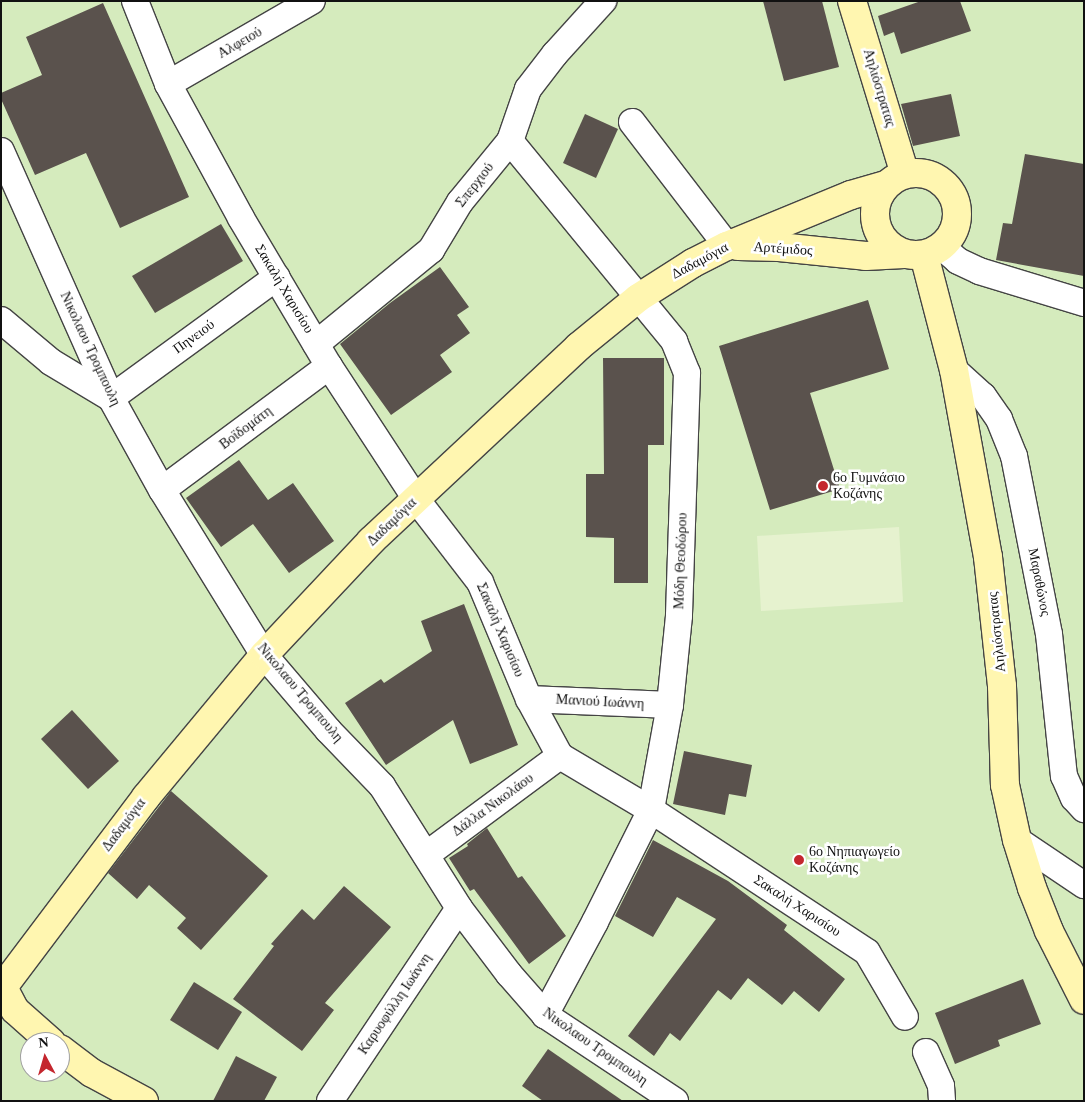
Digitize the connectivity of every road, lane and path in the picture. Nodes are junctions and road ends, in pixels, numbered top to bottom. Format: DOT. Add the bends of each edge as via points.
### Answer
graph roads {
  1 [pos="135,1"];
  2 [pos="312,1"];
  3 [pos="604,1"];
  4 [pos="852,1"];
  5 [pos="168,84"];
  6 [pos="632,122"];
  7 [pos="510,141"];
  8 [pos="1,152"];
  9 [pos="896,179"];
  10 [pos="727,246"];
  11 [pos="924,252"];
  12 [pos="277,277"];
  13 [pos="638,298"];
  14 [pos="1084,303"];
  15 [pos="1,320"];
  16 [pos="323,355"];
  17 [pos="954,370"];
  18 [pos="111,398"];
  19 [pos="162,490"];
  20 [pos="416,499"];
  21 [pos="264,655"];
  22 [pos="529,699"];
  23 [pos="670,705"];
  24 [pos="560,756"];
  25 [pos="1084,809"];
  26 [pos="651,810"];
  27 [pos="1017,840"];
  28 [pos="426,855"];
  29 [pos="1084,886"];
  30 [pos="459,908"];
  31 [pos="2,986"];
  32 [pos="1084,1000"];
  33 [pos="546,1015"];
  34 [pos="905,1017"];
  35 [pos="40,1032"];
  36 [pos="926,1052"];
  37 [pos="70,1056"];
  38 [pos="144,1101"];
  39 [pos="330,1101"];
  40 [pos="675,1101"];
  41 [pos="942,1101"];
  1 -- 5 [label="street, Σακαλή Χαρισίου"];
  2 -- 5 [label="street, Αλφειού"];
  3 -- 7 [label="street, Σπερχιού" via="528,89"];
  4 -- 9 [label="street, Αηλιόστρατας"];
  5 -- 12 [label="street, Σακαλή Χαρισίου" via="209,162"];
  6 -- 10 [label="street"];
  7 -- 13 [label="street, Μόδη Θεοδώρου"];
  7 -- 16 [label="street, Σπερχιού" via="460,202 431,250"];
  8 -- 18 [label="street, Νικολαου Τρομπουλη"];
  9 -- 10 [label="street, Δαδαμόγια"];
  9 -- 11 [label="street" via="878,197 874,210 876,225 892,248"];
  9 -- 11 [label="street" via="919,172 933,176 954,195 958,209 952,237"];
  10 -- 11 [label="street, Αρτέμιδος" via="780,247 866,256"];
  10 -- 13 [label="street, Δαδαμόγια"];
  11 -- 14 [label="street"];
  11 -- 17 [label="street, Αηλιόστρατας"];
  12 -- 16 [label="street, Σακαλή Χαρισίου"];
  12 -- 18 [label="street, Πηνειού"];
  13 -- 20 [label="street, Δαδαμόγια" via="578,347"];
  13 -- 23 [label="street, Μόδη Θεοδώρου" via="674,341 687,373 679,616"];
  15 -- 18 [label="street" via="52,362"];
  16 -- 19 [label="street, Βοϊδομάτη"];
  16 -- 20 [label="street, Σακαλή Χαρισίου"];
  17 -- 25 [label="street, Μαραθώνος" via="983,396 999,419 1014,456 1049,634 1064,776 1074,798"];
  17 -- 27 [label="street, Αηλιόστρατας" via="993,593 1002,686 1005,785"];
  18 -- 19 [label="street, Νικολαου Τρομπουλη"];
  19 -- 21 [label="street, Νικολαου Τρομπουλη"];
  20 -- 21 [label="street, Δαδαμόγια" via="371,541"];
  20 -- 22 [label="street, Σακαλή Χαρισίου" via="480,582"];
  21 -- 28 [label="street, Νικολαου Τρομπουλη" via="328,730 382,786"];
  21 -- 31 [label="street, Δαδαμόγια" via="146,797"];
  22 -- 23 [label="street, Μανιού Ιωάννη"];
  22 -- 24 [label="street, Σακαλή Χαρισίου"];
  23 -- 26 [label="street, Μόδη Θεοδώρου"];
  24 -- 26 [label="street, Σακαλή Χαρισίου"];
  24 -- 28 [label="street, Δάλλα Νικολάου"];
  26 -- 33 [label="street, Μόδη Θεοδώρου"];
  26 -- 34 [label="street, Σακαλή Χαρισίου" via="868,952"];
  27 -- 29 [label="street"];
  27 -- 32 [label="street, Αηλιόστρατας" via="1050,931"];
  28 -- 30 [label="street, Νικολαου Τρομπουλη"];
  30 -- 33 [label="street, Νικολαου Τρομπουλη" via="509,974"];
  30 -- 39 [label="street, Καρυοφύλλη Ιωάννη"];
  31 -- 35 [label="street" via="15,1010"];
  33 -- 40 [label="street, Νικολαου Τρομπουλη"];
  36 -- 41 [label="street" via="941,1086"];
  37 -- 38 [label="street" via="92,1073"];
}
